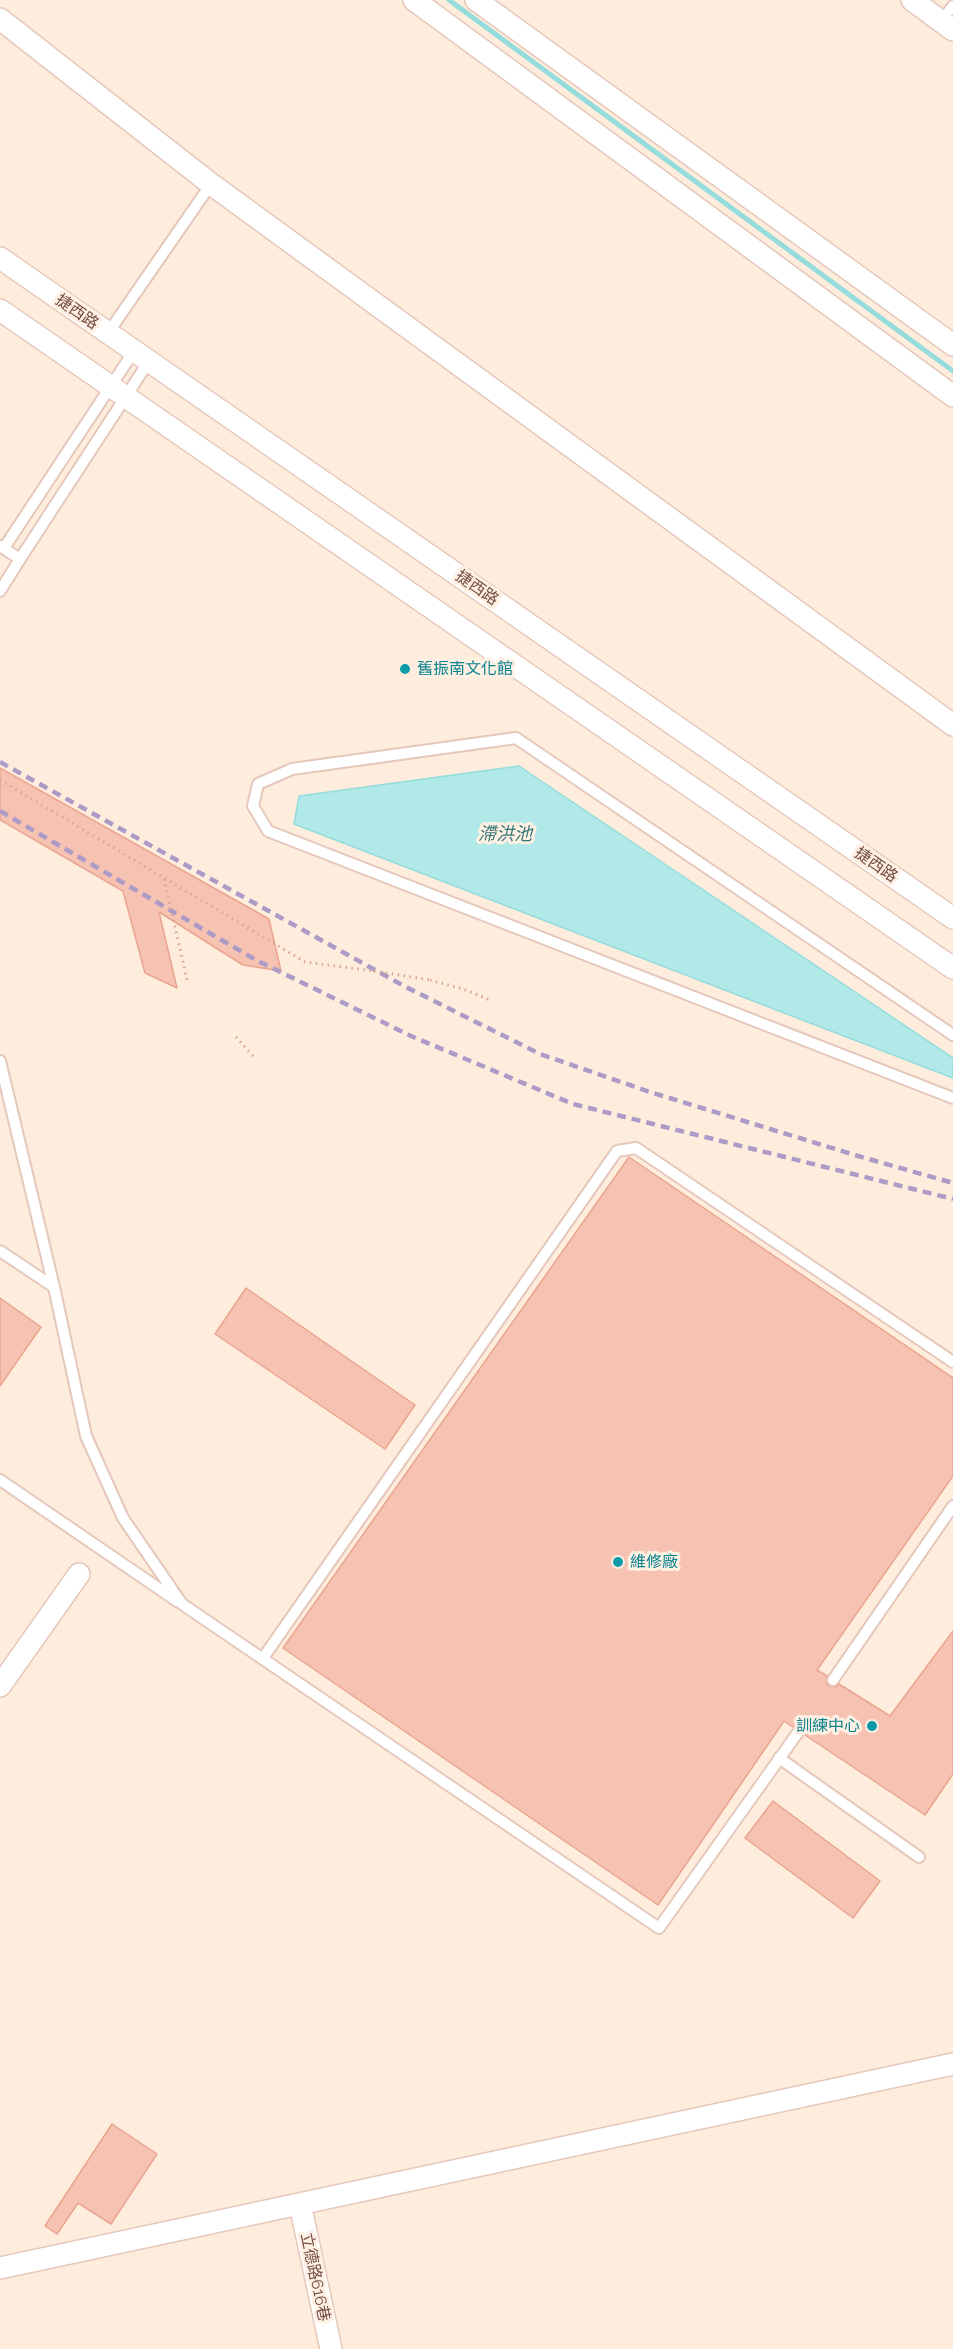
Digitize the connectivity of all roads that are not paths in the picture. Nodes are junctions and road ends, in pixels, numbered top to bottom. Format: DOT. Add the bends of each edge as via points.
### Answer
graph roads {
  1 [pos="414,0"];
  2 [pos="476,0"];
  3 [pos="912,0"];
  4 [pos="952,16"];
  5 [pos="0,19"];
  6 [pos="211,184"];
  7 [pos="0,258"];
  8 [pos="0,310"];
  9 [pos="108,333"];
  10 [pos="953,345"];
  11 [pos="141,356"];
  12 [pos="119,391"];
  13 [pos="953,396"];
  14 [pos="2,547"];
  15 [pos="20,559"];
  16 [pos="0,591"];
  17 [pos="953,725"];
  18 [pos="953,918"];
  19 [pos="953,968"];
  20 [pos="953,1035"];
  21 [pos="0,1060"];
  22 [pos="953,1098"];
  23 [pos="0,1251"];
  24 [pos="54,1287"];
  25 [pos="953,1362"];
  26 [pos="0,1480"];
  27 [pos="953,1506"];
  28 [pos="79,1574"];
  29 [pos="182,1604"];
  30 [pos="263,1658"];
  31 [pos="833,1680"];
  32 [pos="0,1686"];
  33 [pos="799,1731"];
  34 [pos="779,1758"];
  35 [pos="919,1857"];
  36 [pos="953,2064"];
  37 [pos="300,2204"];
  38 [pos="0,2268"];
  39 [pos="331,2349"];
  1 -- 13 [label="street"];
  2 -- 10 [label="street"];
  3 -- 4 [label="street"];
  5 -- 6 [label="street"];
  6 -- 9 [label="lane"];
  6 -- 17 [label="street"];
  7 -- 9 [label="street, 捷西路"];
  8 -- 12 [label="street"];
  9 -- 11 [label="street, 捷西路"];
  11 -- 12 [label="lane"];
  11 -- 12 [label="lane"];
  11 -- 18 [label="street, 捷西路"];
  12 -- 14 [label="lane"];
  12 -- 15 [label="lane"];
  12 -- 19 [label="street"];
  14 -- 15 [label="lane"];
  15 -- 16 [label="lane"];
  20 -- 22 [label="lane" via="516,738 292,769 258,784 253,806 268,831"];
  21 -- 24 [label="lane"];
  23 -- 24 [label="lane"];
  24 -- 29 [label="lane" via="86,1436 123,1518"];
  25 -- 30 [label="lane" via="636,1148 617,1151"];
  26 -- 29 [label="lane"];
  27 -- 31 [label="lane"];
  28 -- 32 [label="street"];
  29 -- 30 [label="lane"];
  30 -- 34 [label="lane" via="658,1928"];
  33 -- 34 [label="lane"];
  34 -- 35 [label="lane"];
  36 -- 37 [label="street"];
  37 -- 38 [label="street"];
  37 -- 39 [label="street, 立德路616巷"];
}
